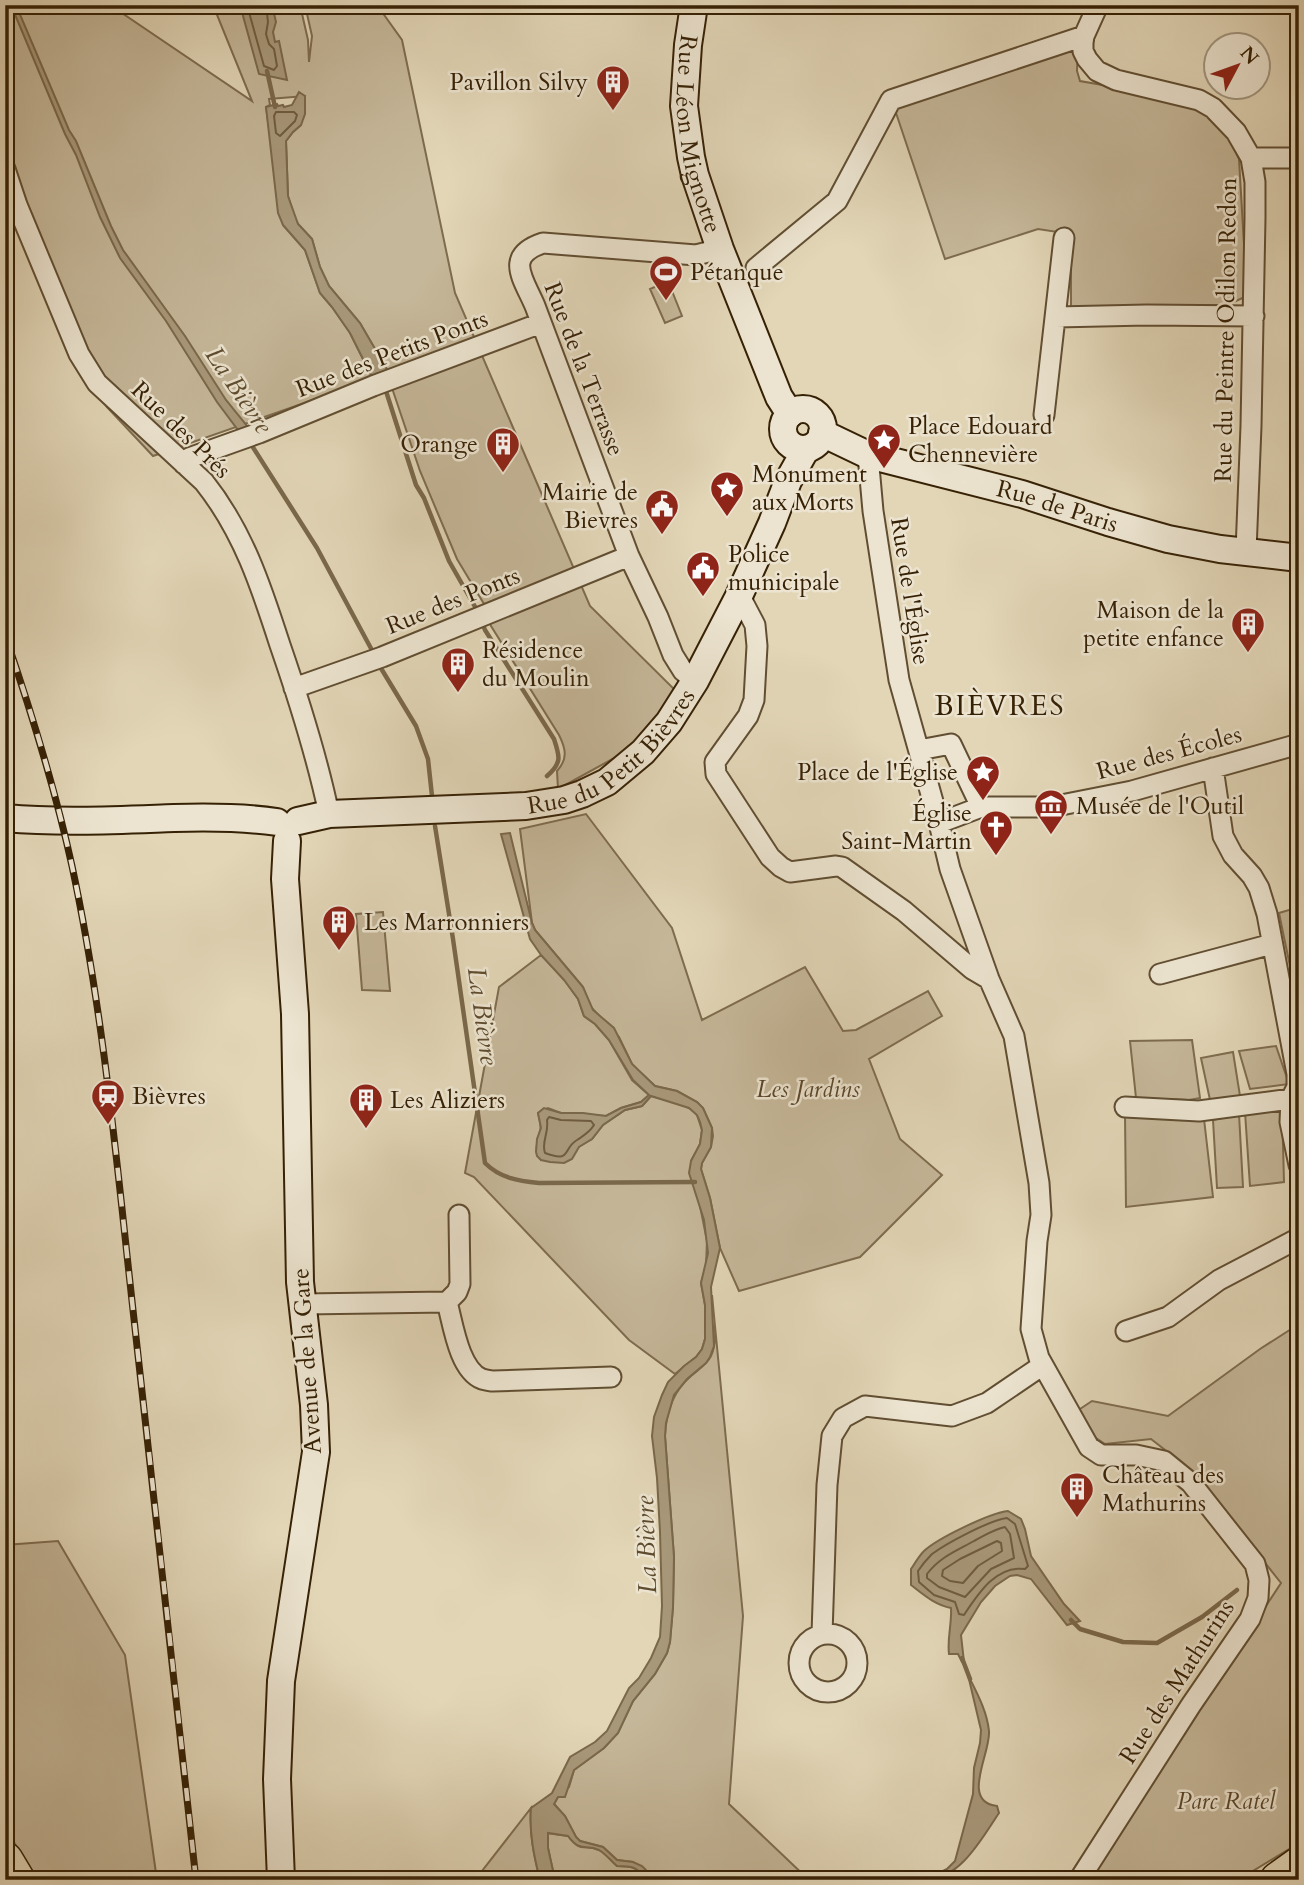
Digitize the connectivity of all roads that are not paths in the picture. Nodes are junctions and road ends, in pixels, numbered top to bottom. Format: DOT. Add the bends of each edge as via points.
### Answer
graph roads {
  1 [pos="694,5"];
  2 [pos="1098,5"];
  3 [pos="1084,36"];
  4 [pos="1299,158"];
  5 [pos="1251,159"];
  6 [pos="5,169"];
  7 [pos="11,205"];
  8 [pos="1064,238"];
  9 [pos="720,249"];
  10 [pos="755,268"];
  11 [pos="1254,316"];
  12 [pos="1056,317"];
  13 [pos="541,323"];
  14 [pos="790,414"];
  15 [pos="1044,415"];
  16 [pos="806,441"];
  17 [pos="868,455"];
  18 [pos="184,464"];
  19 [pos="1246,551"];
  20 [pos="629,556"];
  21 [pos="1299,558"];
  22 [pos="738,598"];
  23 [pos="695,681"];
  24 [pos="294,688"];
  25 [pos="1299,744"];
  26 [pos="919,750"];
  27 [pos="1213,768"];
  28 [pos="981,807"];
  29 [pos="329,814"];
  30 [pos="5,818"];
  31 [pos="939,823"];
  32 [pos="287,828"];
  33 [pos="1272,944"];
  34 [pos="1160,974"];
  35 [pos="989,979"];
  36 [pos="1290,1099"];
  37 [pos="1125,1107"];
  38 [pos="1299,1165"];
  39 [pos="459,1216"];
  40 [pos="1299,1238"];
  41 [pos="447,1302"];
  42 [pos="303,1304"];
  43 [pos="1126,1331"];
  44 [pos="1043,1365"];
  45 [pos="611,1377"];
  46 [pos="822,1634"];
  47 [pos="5,1860"];
  48 [pos="1299,1865"];
  49 [pos="17,1880"];
  50 [pos="281,1880"];
  51 [pos="1079,1880"];
  52 [pos="1278,1880"];
  1 -- 9 [label="street, Rue Léon Mignotte" via="684,106 695,175"];
  2 -- 3 [label="street"];
  3 -- 5 [label="street, Rue du Peintre Odilon Redon" via="1083,51 1097,71 1213,108 1237,132"];
  3 -- 10 [label="street" via="891,100 837,201"];
  4 -- 5 [label="street"];
  5 -- 11 [label="street, Rue du Peintre Odilon Redon" via="1255,182"];
  6 -- 7 [label="street, Rue des Prés"];
  7 -- 18 [label="street, Rue des Prés" via="79,354 97,383"];
  8 -- 12 [label="street"];
  9 -- 13 [label="street, Rue de la Terrasse" via="696,255 543,243 533,247 524,252 519,267"];
  9 -- 14 [label="street, Rue Léon Mignotte"];
  11 -- 12 [label="street"];
  11 -- 19 [label="street, Rue du Peintre Odilon Redon"];
  12 -- 15 [label="street"];
  13 -- 18 [label="street, Rue des Petits Ponts" via="189,458"];
  13 -- 20 [label="street, Rue de la Terrasse"];
  14 -- 16 [label="street" via="783,427 785,438"];
  14 -- 16 [label="street" via="814,413 821,422"];
  16 -- 17 [label="street, Rue de Paris"];
  16 -- 22 [label="street, Rue du Petit Bièvres"];
  17 -- 19 [label="street, Rue de Paris" via="1022,494 1168,539"];
  17 -- 26 [label="street, Rue de l'Église" via="899,680"];
  18 -- 24 [label="street, Rue des Prés" via="218,499 244,545"];
  19 -- 21 [label="street, Rue de Paris"];
  20 -- 23 [label="street, Rue de la Terrasse" via="673,655"];
  20 -- 24 [label="street, Rue des Ponts"];
  22 -- 23 [label="street, Rue du Petit Bièvres"];
  22 -- 35 [label="street" via="755,625 754,700 715,762 716,774 770,857 790,872 842,867"];
  23 -- 29 [label="street, Rue du Petit Bièvres" via="675,715 643,752 607,782 582,794 509,808"];
  24 -- 29 [label="street, Rue des Prés"];
  25 -- 27 [label="street, Rue des Écoles"];
  26 -- 28 [label="street" via="951,744"];
  26 -- 31 [label="street, Rue de l'Église"];
  27 -- 28 [label="street, Rue des Écoles" via="1051,807"];
  27 -- 33 [label="street" via="1223,836 1259,888"];
  28 -- 31 [label="street"];
  29 -- 32 [label="street, Rue du Petit Bièvres"];
  30 -- 32 [label="street, Rue du Petit Bièvres" via="206,818 260,820"];
  31 -- 35 [label="street, Rue des Mathurins" via="950,869"];
  32 -- 42 [label="street, Avenue de la Gare" via="285,879 295,1014"];
  33 -- 34 [label="street"];
  33 -- 36 [label="street" via="1297,1074 1297,1087"];
  35 -- 44 [label="street, Rue des Mathurins" via="1014,1036 1039,1183 1041,1215 1031,1329"];
  36 -- 37 [label="street" via="1199,1111"];
  36 -- 38 [label="street"];
  39 -- 41 [label="street" via="460,1284"];
  40 -- 43 [label="street" via="1219,1280 1168,1317"];
  41 -- 42 [label="street"];
  41 -- 45 [label="street" via="461,1353 481,1379"];
  42 -- 50 [label="street, Avenue de la Gare" via="316,1452 281,1681 277,1779"];
  44 -- 46 [label="street" via="987,1403 952,1416 864,1406 843,1418 832,1436 827,1485"];
  44 -- 51 [label="street, Rue des Mathurins" via="1089,1447 1101,1455 1164,1461 1191,1483 1255,1564 1258,1580 1258,1598 1250,1619"];
  47 -- 49 [label="highway"];
  48 -- 52 [label="highway"];
}
